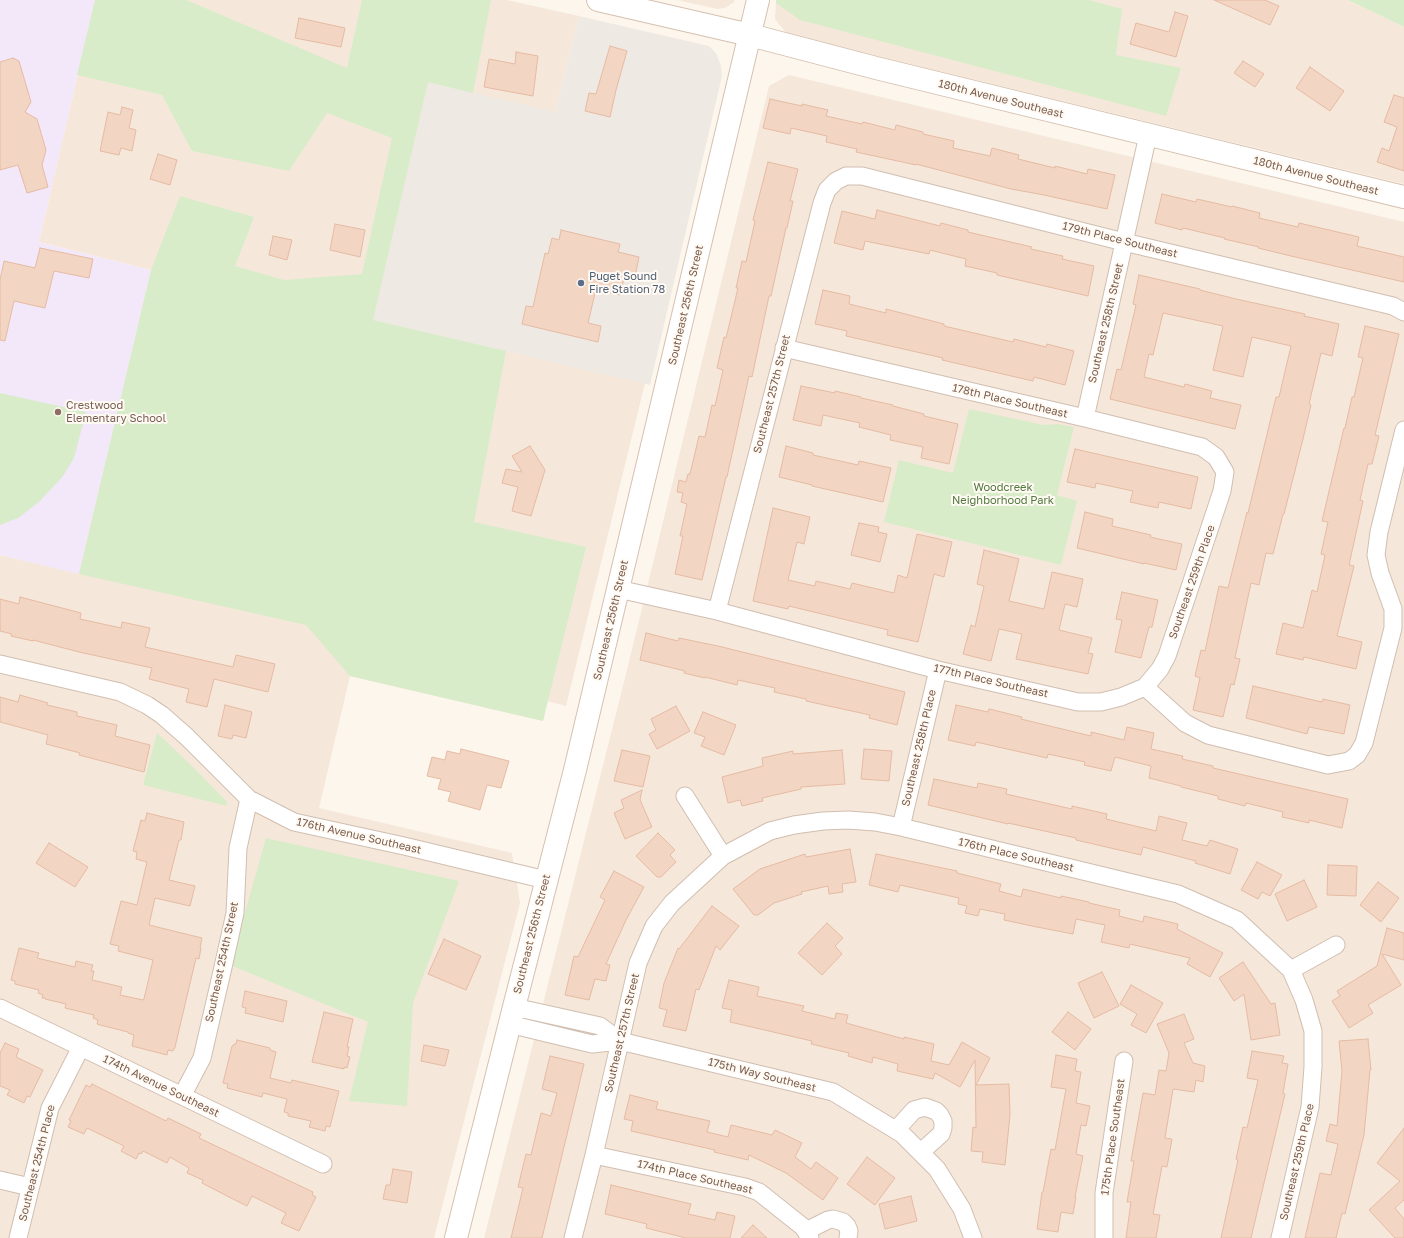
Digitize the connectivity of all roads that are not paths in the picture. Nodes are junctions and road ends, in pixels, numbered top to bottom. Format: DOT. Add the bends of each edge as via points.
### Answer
graph roads {
  1 [pos="598,0"];
  2 [pos="758,0"];
  3 [pos="750,35"];
  4 [pos="1148,135"];
  5 [pos="836,181"];
  6 [pos="1404,197"];
  7 [pos="1124,242"];
  8 [pos="1404,312"];
  9 [pos="784,348"];
  10 [pos="1084,418"];
  11 [pos="1404,430"];
  12 [pos="1225,472"];
  13 [pos="618,589"];
  14 [pos="717,611"];
  15 [pos="0,664"];
  16 [pos="938,670"];
  17 [pos="1145,687"];
  18 [pos="685,796"];
  19 [pos="249,799"];
  20 [pos="901,828"];
  21 [pos="723,856"];
  22 [pos="546,880"];
  23 [pos="1336,945"];
  24 [pos="1291,970"];
  25 [pos="0,1008"];
  26 [pos="511,1015"];
  27 [pos="620,1041"];
  28 [pos="81,1047"];
  29 [pos="1124,1061"];
  30 [pos="182,1096"];
  31 [pos="896,1130"];
  32 [pos="921,1152"];
  33 [pos="594,1155"];
  34 [pos="323,1164"];
  35 [pos="0,1180"];
  36 [pos="30,1187"];
  37 [pos="808,1234"];
  38 [pos="18,1238"];
  39 [pos="456,1238"];
  40 [pos="573,1238"];
  41 [pos="848,1238"];
  42 [pos="973,1238"];
  43 [pos="1104,1238"];
  44 [pos="1280,1238"];
  1 -- 3 [label="main road, 180th Avenue Southeast"];
  2 -- 3 [label="main road, Southeast 256th Street"];
  3 -- 4 [label="main road, 180th Avenue Southeast"];
  3 -- 13 [label="main road, Southeast 256th Street"];
  4 -- 6 [label="main road, 180th Avenue Southeast"];
  4 -- 7 [label="street, Southeast 258th Street"];
  5 -- 7 [label="street, 179th Place Southeast" via="846,176 862,176"];
  5 -- 9 [label="street, Southeast 257th Street" via="827,190 822,203"];
  7 -- 8 [label="street, 179th Place Southeast" via="1393,306"];
  7 -- 10 [label="street, Southeast 258th Street"];
  9 -- 10 [label="street, 178th Place Southeast"];
  9 -- 14 [label="street, Southeast 257th Street"];
  10 -- 12 [label="street, 178th Place Southeast" via="1202,447 1216,457"];
  11 -- 17 [label="street" via="1376,555 1394,609 1393,628 1364,743 1357,755 1349,761 1328,765 1208,735 1185,723"];
  12 -- 17 [label="street, Southeast 259th Place" via="1222,491 1167,656"];
  13 -- 14 [label="street, 177th Place Southeast"];
  13 -- 22 [label="main road, Southeast 256th Street"];
  14 -- 16 [label="street, 177th Place Southeast"];
  15 -- 19 [label="street, 176th Avenue Southeast" via="120,692 147,705 187,737"];
  16 -- 17 [label="street, 177th Place Southeast" via="1078,702 1102,702"];
  16 -- 20 [label="street, Southeast 258th Place"];
  18 -- 21 [label="street"];
  19 -- 22 [label="street, 176th Avenue Southeast" via="294,822"];
  19 -- 30 [label="street, Southeast 254th Street" via="238,848 235,913 202,1058"];
  20 -- 21 [label="street, 176th Place Southeast" via="848,820 794,825 770,831"];
  20 -- 24 [label="street, 176th Place Southeast" via="1178,894 1237,920"];
  21 -- 27 [label="street, Southeast 257th Street" via="672,903 654,926 638,963"];
  22 -- 26 [label="main road, Southeast 256th Street"];
  23 -- 24 [label="street"];
  24 -- 44 [label="street, Southeast 259th Place" via="1304,1000 1312,1031 1313,1067 1310,1106"];
  25 -- 28 [label="street, 174th Avenue Southeast"];
  26 -- 27 [label="street, 175th Way Southeast" via="600,1026"];
  26 -- 39 [label="main road, Southeast 256th Street"];
  27 -- 31 [label="street, 175th Way Southeast" via="833,1092"];
  27 -- 33 [label="street, Southeast 257th Street"];
  28 -- 30 [label="street, 174th Avenue Southeast"];
  28 -- 36 [label="street, Southeast 254th Place" via="50,1108"];
  29 -- 43 [label="street, 175th Place Southeast" via="1104,1193"];
  30 -- 34 [label="street, 174th Avenue Southeast"];
  31 -- 32 [label="street, 175th Way Southeast"];
  31 -- 32 [label="street" via="914,1110 925,1107 936,1110 943,1121 941,1134"];
  32 -- 42 [label="street, 175th Way Southeast" via="937,1169 962,1208"];
  33 -- 37 [label="street, 174th Place Southeast" via="759,1192"];
  33 -- 40 [label="street, Southeast 257th Street"];
  35 -- 36 [label="street"];
  36 -- 38 [label="street, Southeast 254th Place"];
  37 -- 41 [label="street, 174th Place Southeast" via="833,1219 847,1226"];
}
